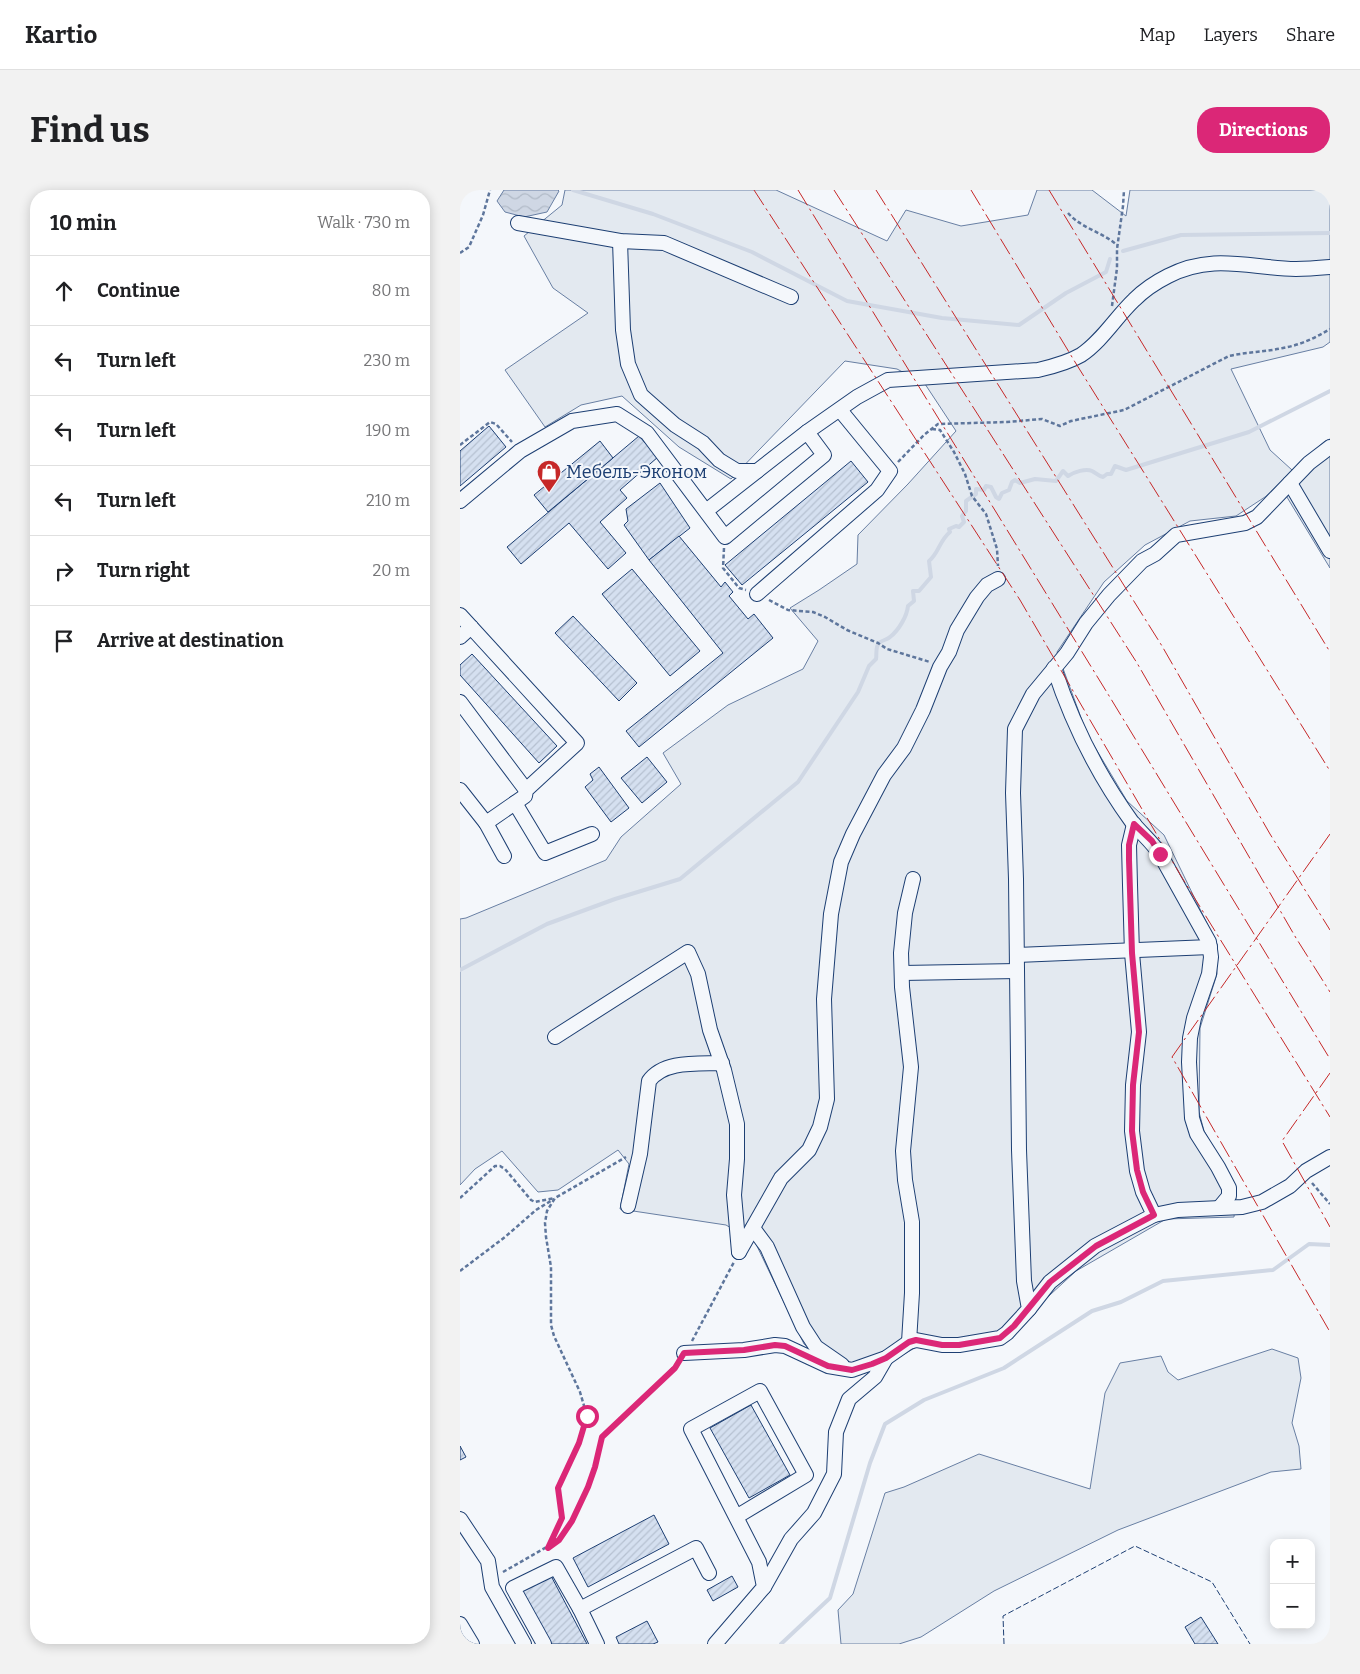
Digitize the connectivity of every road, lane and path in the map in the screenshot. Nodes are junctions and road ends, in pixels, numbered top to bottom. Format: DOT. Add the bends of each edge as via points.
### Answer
graph roads {
  1 [pos="490,190"];
  2 [pos="1124,190"];
  3 [pos="1068,213"];
  4 [pos="518,223"];
  5 [pos="620,241"];
  6 [pos="1117,245"];
  7 [pos="460,253"];
  8 [pos="1330,267"];
  9 [pos="791,298"];
  10 [pos="1108,329"];
  11 [pos="1330,329"];
  12 [pos="840,410"];
  13 [pos="932,429"];
  14 [pos="807,432"];
  15 [pos="460,446"];
  16 [pos="1330,447"];
  17 [pos="520,451"];
  18 [pos="757,470"];
  19 [pos="890,471"];
  20 [pos="1290,483"];
  21 [pos="460,502"];
  22 [pos="706,512"];
  23 [pos="724,537"];
  24 [pos="1330,551"];
  25 [pos="998,579"];
  26 [pos="757,594"];
  27 [pos="460,615"];
  28 [pos="471,627"];
  29 [pos="460,637"];
  30 [pos="940,667"];
  31 [pos="1054,668"];
  32 [pos="460,702"];
  33 [pos="460,790"];
  34 [pos="526,790"];
  35 [pos="515,803"];
  36 [pos="486,823"];
  37 [pos="1134,824"];
  38 [pos="592,834"];
  39 [pos="504,856"];
  40 [pos="913,878"];
  41 [pos="1210,947"];
  42 [pos="1133,951"];
  43 [pos="1017,955"];
  44 [pos="1017,971"];
  45 [pos="902,973"];
  46 [pos="555,1037"];
  47 [pos="722,1063"];
  48 [pos="640,1154"];
  49 [pos="1330,1158"];
  50 [pos="1306,1171"];
  51 [pos="460,1198"];
  52 [pos="555,1198"];
  53 [pos="1330,1204"];
  54 [pos="628,1206"];
  55 [pos="1219,1208"];
  56 [pos="1154,1215"];
  57 [pos="752,1228"];
  58 [pos="738,1252"];
  59 [pos="460,1271"];
  60 [pos="1029,1309"];
  61 [pos="909,1342"];
  62 [pos="684,1353"];
  63 [pos="886,1358"];
  64 [pos="852,1370"];
  65 [pos="736,1517"];
  66 [pos="460,1518"];
  67 [pos="548,1548"];
  68 [pos="709,1572"];
  69 [pos="492,1587"];
  70 [pos="764,1587"];
  71 [pos="580,1609"];
  72 [pos="460,1624"];
  73 [pos="472,1644"];
  74 [pos="524,1644"];
  75 [pos="544,1644"];
  76 [pos="597,1644"];
  77 [pos="715,1644"];
  1 -- 7 [label="path" via="469,247"];
  2 -- 6 [label="path"];
  3 -- 6 [label="path" via="1074,220"];
  4 -- 5 [label="lane"];
  5 -- 9 [label="lane" via="664,243"];
  5 -- 18 [label="lane" via="628,364 641,395 719,460 737,471"];
  6 -- 10 [label="path"];
  8 -- 10 [label="lane" via="1296,269 1228,262 1197,265 1150,286"];
  10 -- 12 [label="lane" via="1080,355 1051,367 888,380"];
  11 -- 13 [label="path" via="1297,345 1229,356 1124,410 1101,416 1060,426 1042,419 938,424"];
  12 -- 14 [label="lane"];
  12 -- 19 [label="lane"];
  13 -- 19 [label="path"];
  13 -- 25 [label="path" via="940,430 954,452 972,496 986,514 997,549"];
  14 -- 18 [label="lane"];
  14 -- 23 [label="lane" via="824,455"];
  15 -- 17 [label="path" via="490,422 496,424"];
  16 -- 20 [label="lane"];
  17 -- 21 [label="lane"];
  17 -- 22 [label="lane" via="572,421 617,414 647,433"];
  18 -- 22 [label="lane"];
  19 -- 26 [label="lane" via="877,490"];
  20 -- 24 [label="lane"];
  20 -- 31 [label="lane" via="1265,510 1245,523 1176,535 1142,561 1109,595"];
  22 -- 23 [label="lane"];
  23 -- 26 [label="path" via="723,568 739,588"];
  25 -- 30 [label="lane" via="987,585 977,597"];
  26 -- 30 [label="path" via="788,610 813,612 879,643 887,650"];
  27 -- 28 [label="lane"];
  28 -- 29 [label="lane"];
  28 -- 34 [label="lane" via="577,743"];
  30 -- 57 [label="lane" via="904,748 884,775 842,862 831,914 824,999 827,1098 820,1127 809,1150 780,1178"];
  31 -- 37 [label="lane" via="1064,701 1081,738 1099,772"];
  31 -- 43 [label="lane" via="1033,694 1015,730 1013,793"];
  32 -- 34 [label="lane"];
  33 -- 36 [label="lane"];
  34 -- 35 [label="lane" via="525,796"];
  35 -- 36 [label="lane"];
  35 -- 38 [label="lane" via="545,853"];
  36 -- 39 [label="lane"];
  37 -- 41 [label="lane" via="1152,841"];
  37 -- 42 [label="lane" via="1129,845"];
  40 -- 45 [label="lane" via="905,913"];
  41 -- 42 [label="lane"];
  41 -- 55 [label="lane" via="1209,974 1194,1018 1189,1062 1192,1118 1197,1134 1230,1188 1229,1196"];
  42 -- 43 [label="lane"];
  42 -- 56 [label="lane" via="1139,1032 1132,1131 1137,1170"];
  43 -- 44 [label="lane"];
  44 -- 45 [label="lane"];
  44 -- 60 [label="lane" via="1019,1150 1024,1281"];
  45 -- 61 [label="lane" via="911,1067 903,1150 912,1222"];
  46 -- 47 [label="lane" via="688,952 698,974 710,1030"];
  47 -- 48 [label="lane" via="672,1066 653,1075 648,1081"];
  47 -- 58 [label="lane" via="737,1124 734,1195"];
  48 -- 52 [label="path" via="617,1161"];
  48 -- 54 [label="lane"];
  49 -- 50 [label="lane"];
  50 -- 53 [label="path" via="1313,1185"];
  50 -- 55 [label="lane" via="1290,1186 1262,1202"];
  51 -- 52 [label="path" via="496,1166 505,1169 531,1200"];
  52 -- 59 [label="path"];
  52 -- 67 [label="path" via="547,1211 545,1223 551,1267 551,1325 587,1416 579,1443 558,1488 562,1518"];
  55 -- 56 [label="lane"];
  56 -- 60 [label="lane" via="1096,1246 1050,1282"];
  57 -- 58 [label="lane"];
  57 -- 64 [label="lane" via="767,1247 803,1327 816,1347"];
  58 -- 62 [label="path"];
  60 -- 61 [label="lane" via="1000,1338 959,1345"];
  61 -- 63 [label="lane"];
  62 -- 64 [label="lane" via="785,1346 828,1366"];
  62 -- 67 [label="path" via="675,1368 602,1437 588,1487 572,1521 559,1540"];
  63 -- 64 [label="lane"];
  63 -- 70 [label="lane" via="875,1377 849,1399 836,1432 834,1474 814,1513 791,1539"];
  65 -- 65 [label="lane" via="691,1429 760,1392 806,1476"];
  65 -- 70 [label="lane" via="759,1562"];
  66 -- 69 [label="lane" via="488,1561"];
  67 -- 69 [label="path" via="499,1575"];
  68 -- 71 [label="lane" via="696,1548"];
  69 -- 74 [label="lane"];
  70 -- 77 [label="lane"];
  71 -- 75 [label="lane" via="556,1566 513,1588"];
  71 -- 76 [label="lane"];
  72 -- 73 [label="lane"];
}
